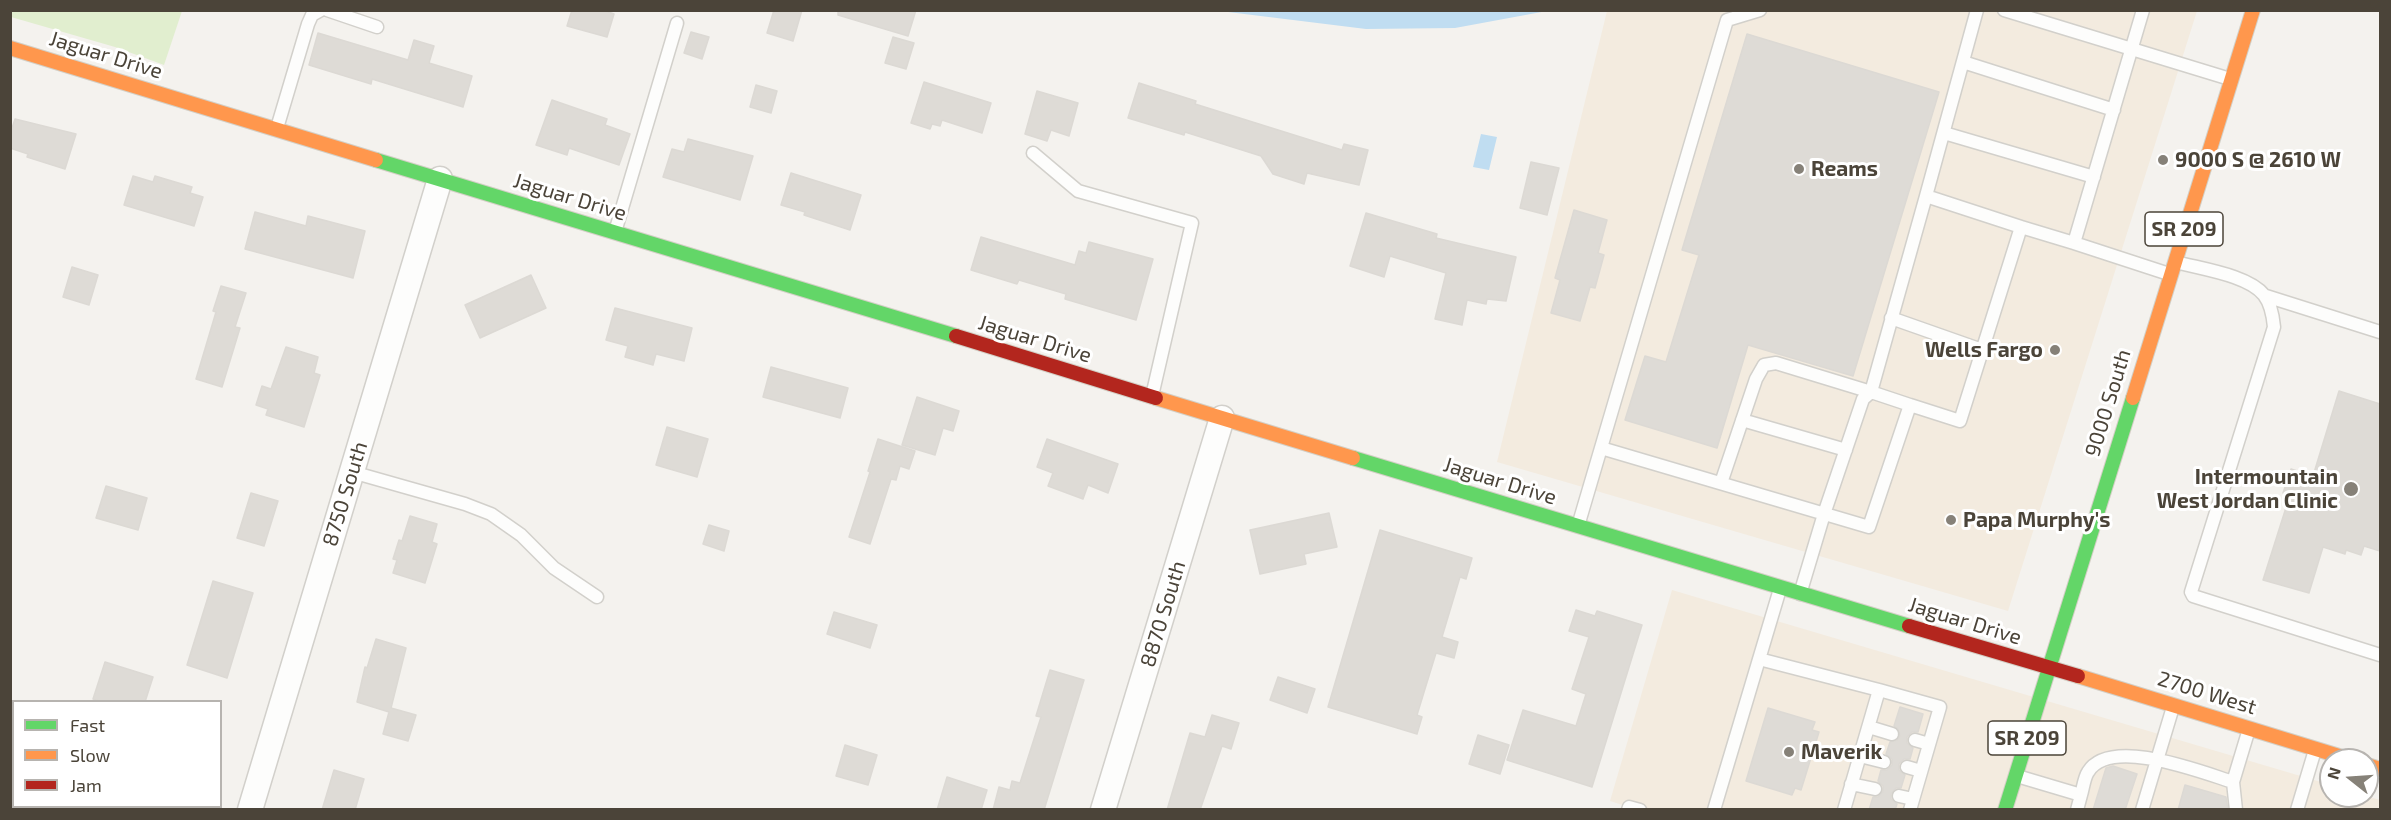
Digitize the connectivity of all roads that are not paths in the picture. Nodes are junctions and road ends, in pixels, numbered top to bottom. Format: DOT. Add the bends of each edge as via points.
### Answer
graph roads {
  1 [pos="321,10"];
  2 [pos="327,10"];
  3 [pos="1760,10"];
  4 [pos="1977,10"];
  5 [pos="2004,10"];
  6 [pos="2143,10"];
  7 [pos="2253,10"];
  8 [pos="677,23"];
  9 [pos="377,27"];
  10 [pos="10,48"];
  11 [pos="2132,49"];
  12 [pos="1963,62"];
  13 [pos="2231,80"];
  14 [pos="2114,110"];
  15 [pos="276,129"];
  16 [pos="1944,132"];
  17 [pos="1033,153"];
  18 [pos="2094,177"];
  19 [pos="440,179"];
  20 [pos="1926,196"];
  21 [pos="2021,227"];
  22 [pos="615,233"];
  23 [pos="2074,243"];
  24 [pos="2172,268"];
  25 [pos="2266,296"];
  26 [pos="1892,318"];
  27 [pos="2380,332"];
  28 [pos="1982,350"];
  29 [pos="1871,392"];
  30 [pos="1151,397"];
  31 [pos="1910,405"];
  32 [pos="1222,418"];
  33 [pos="1742,420"];
  34 [pos="1601,448"];
  35 [pos="1846,450"];
  36 [pos="352,472"];
  37 [pos="1721,483"];
  38 [pos="1824,514"];
  39 [pos="1578,526"];
  40 [pos="1781,588"];
  41 [pos="1800,594"];
  42 [pos="597,597"];
  43 [pos="2380,655"];
  44 [pos="1759,659"];
  45 [pos="2048,668"];
  46 [pos="1879,690"];
  47 [pos="2174,705"];
  48 [pos="1869,727"];
  49 [pos="2250,728"];
  50 [pos="1892,734"];
  51 [pos="1915,740"];
  52 [pos="1929,744"];
  53 [pos="2315,748"];
  54 [pos="2319,749"];
  55 [pos="1860,756"];
  56 [pos="2157,758"];
  57 [pos="1884,762"];
  58 [pos="1907,767"];
  59 [pos="1921,771"];
  60 [pos="2015,775"];
  61 [pos="2234,782"];
  62 [pos="1851,784"];
  63 [pos="1875,789"];
  64 [pos="1899,795"];
  65 [pos="2081,795"];
  66 [pos="1911,804"];
  67 [pos="1844,809"];
  68 [pos="250,810"];
  69 [pos="1103,810"];
  70 [pos="1628,810"];
  71 [pos="1640,810"];
  72 [pos="1714,810"];
  73 [pos="2005,810"];
  74 [pos="2077,810"];
  75 [pos="2142,810"];
  76 [pos="2236,810"];
  77 [pos="2297,810"];
  1 -- 15 [label="lane" via="312,15 308,24"];
  2 -- 9 [label="lane"];
  3 -- 34 [label="lane" via="1726,20"];
  4 -- 12 [label="lane"];
  5 -- 11 [label="lane"];
  6 -- 11 [label="lane"];
  7 -- 13 [label="main road, 9000 South / SR 209"];
  8 -- 22 [label="lane"];
  10 -- 15 [label="main road, Jaguar Drive"];
  11 -- 13 [label="lane"];
  11 -- 14 [label="lane"];
  12 -- 14 [label="lane"];
  12 -- 16 [label="lane"];
  13 -- 24 [label="main road, 9000 South / SR 209"];
  14 -- 18 [label="lane"];
  15 -- 19 [label="main road, Jaguar Drive"];
  16 -- 18 [label="lane"];
  16 -- 20 [label="lane"];
  17 -- 30 [label="lane" via="1078,191 1192,223"];
  18 -- 23 [label="lane"];
  19 -- 22 [label="main road, Jaguar Drive"];
  19 -- 36 [label="street, 8750 South"];
  20 -- 21 [label="lane"];
  20 -- 26 [label="lane"];
  21 -- 23 [label="lane"];
  21 -- 28 [label="lane"];
  22 -- 30 [label="main road, Jaguar Drive"];
  23 -- 24 [label="lane"];
  24 -- 25 [label="lane" via="2243,281"];
  24 -- 45 [label="main road, 9000 South / SR 209"];
  25 -- 27 [label="lane"];
  25 -- 43 [label="lane" via="2273,317 2272,336 2191,592 2193,596"];
  26 -- 28 [label="lane"];
  26 -- 29 [label="lane"];
  28 -- 31 [label="lane" via="1960,421"];
  29 -- 31 [label="lane"];
  29 -- 33 [label="lane" via="1776,363 1764,365"];
  29 -- 35 [label="lane" via="1863,399"];
  30 -- 32 [label="main road, Jaguar Drive"];
  31 -- 38 [label="lane" via="1869,527"];
  32 -- 39 [label="main road, Jaguar Drive"];
  32 -- 69 [label="street, 8870 South"];
  33 -- 35 [label="lane"];
  33 -- 37 [label="lane"];
  34 -- 37 [label="lane"];
  34 -- 39 [label="lane"];
  35 -- 38 [label="lane"];
  36 -- 42 [label="lane" via="491,514 521,535 554,568"];
  36 -- 68 [label="street, 8750 South"];
  37 -- 38 [label="lane"];
  38 -- 41 [label="lane"];
  39 -- 40 [label="main road, Jaguar Drive"];
  40 -- 41 [label="main road, Jaguar Drive"];
  40 -- 44 [label="lane"];
  41 -- 45 [label="main road, Jaguar Drive"];
  44 -- 46 [label="lane"];
  44 -- 72 [label="lane"];
  45 -- 47 [label="main road, 2700 West"];
  45 -- 60 [label="main road, 9000 South / SR 209"];
  46 -- 48 [label="lane"];
  46 -- 52 [label="lane" via="1940,707"];
  47 -- 49 [label="main road, 2700 West"];
  47 -- 56 [label="lane"];
  48 -- 50 [label="lane"];
  48 -- 55 [label="lane"];
  49 -- 53 [label="main road, 2700 West"];
  49 -- 61 [label="lane"];
  51 -- 52 [label="lane"];
  52 -- 59 [label="lane"];
  53 -- 54 [label="main road, 2700 West"];
  53 -- 77 [label="lane"];
  55 -- 57 [label="lane"];
  55 -- 62 [label="lane"];
  56 -- 61 [label="lane"];
  56 -- 65 [label="lane" via="2109,757 2088,772"];
  56 -- 75 [label="lane"];
  58 -- 59 [label="lane"];
  59 -- 66 [label="lane"];
  60 -- 65 [label="lane"];
  60 -- 73 [label="main road, 9000 South / SR 209"];
  61 -- 76 [label="lane"];
  62 -- 63 [label="lane"];
  62 -- 67 [label="lane"];
  64 -- 66 [label="lane"];
  65 -- 74 [label="lane"];
  70 -- 71 [label="lane"];
}
